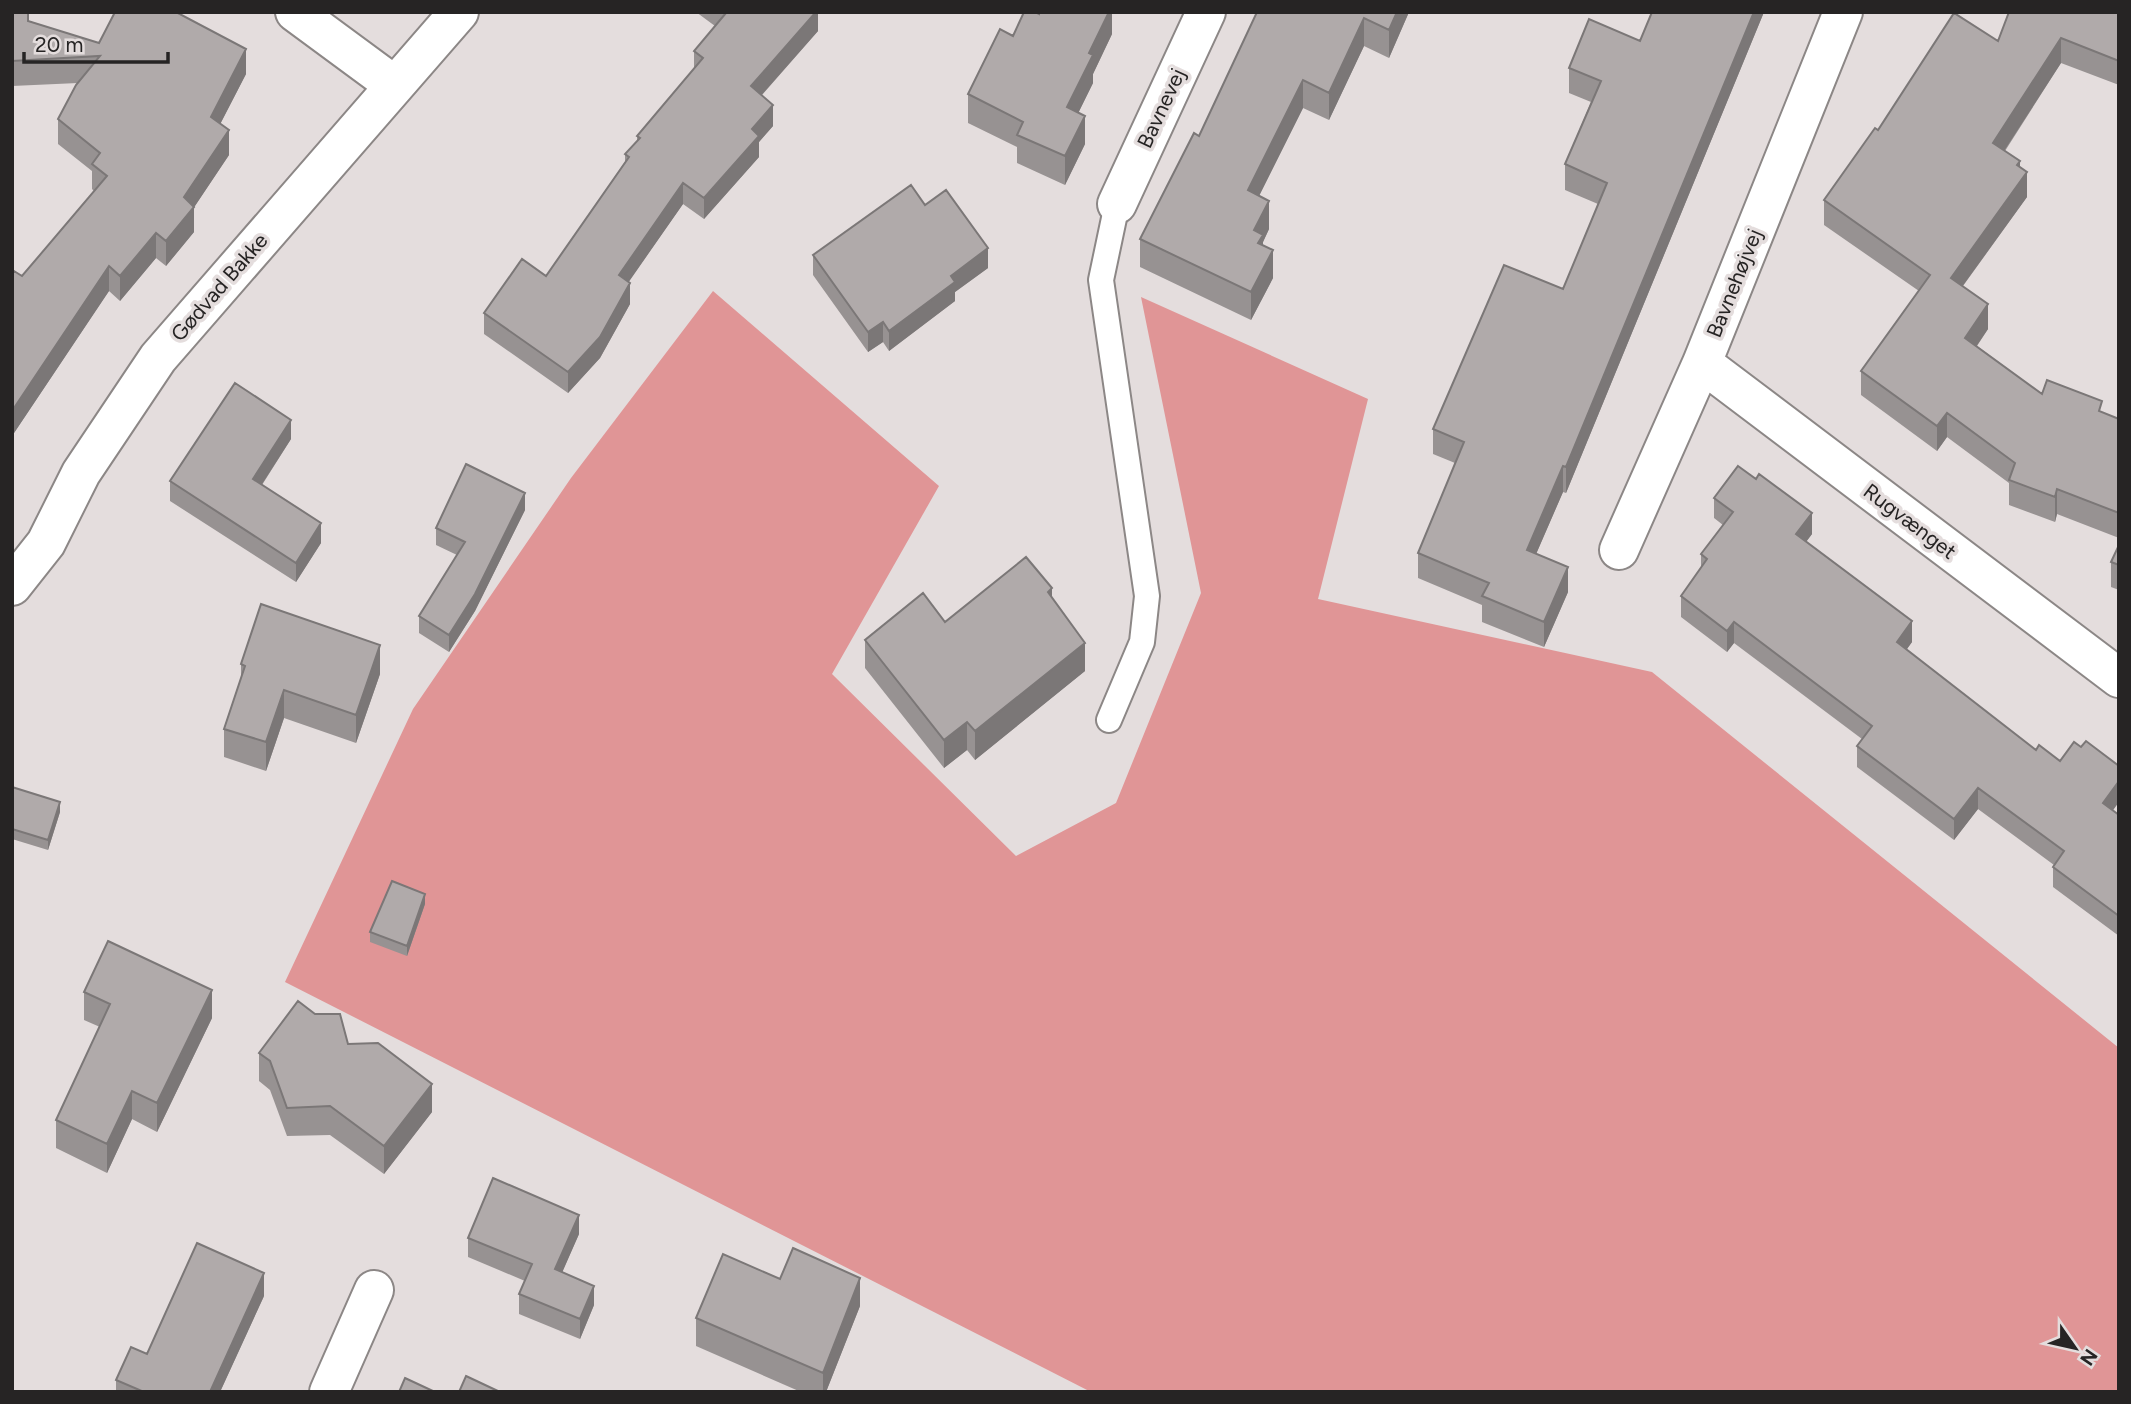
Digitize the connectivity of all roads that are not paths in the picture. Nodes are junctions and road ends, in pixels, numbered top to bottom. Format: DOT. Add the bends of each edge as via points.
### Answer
graph roads {
  1 [pos="295,12"];
  2 [pos="459,12"];
  3 [pos="1206,12"];
  4 [pos="1843,12"];
  5 [pos="394,85"];
  6 [pos="1116,204"];
  7 [pos="1702,363"];
  8 [pos="1619,550"];
  9 [pos="12,586"];
  10 [pos="2119,678"];
  11 [pos="1109,720"];
  12 [pos="374,1290"];
  13 [pos="329,1392"];
  1 -- 5 [label="street"];
  2 -- 5 [label="street, Gødvad Bakke"];
  3 -- 6 [label="street, Bavnevej"];
  4 -- 7 [label="street, Bavnehøjvej"];
  5 -- 9 [label="street, Gødvad Bakke" via="158,358 81,473 46,543"];
  6 -- 11 [label="lane" via="1101,280 1147,596 1142,642"];
  7 -- 8 [label="street, Bavnehøjvej"];
  7 -- 10 [label="street, Rugvænget"];
  12 -- 13 [label="street"];
}
